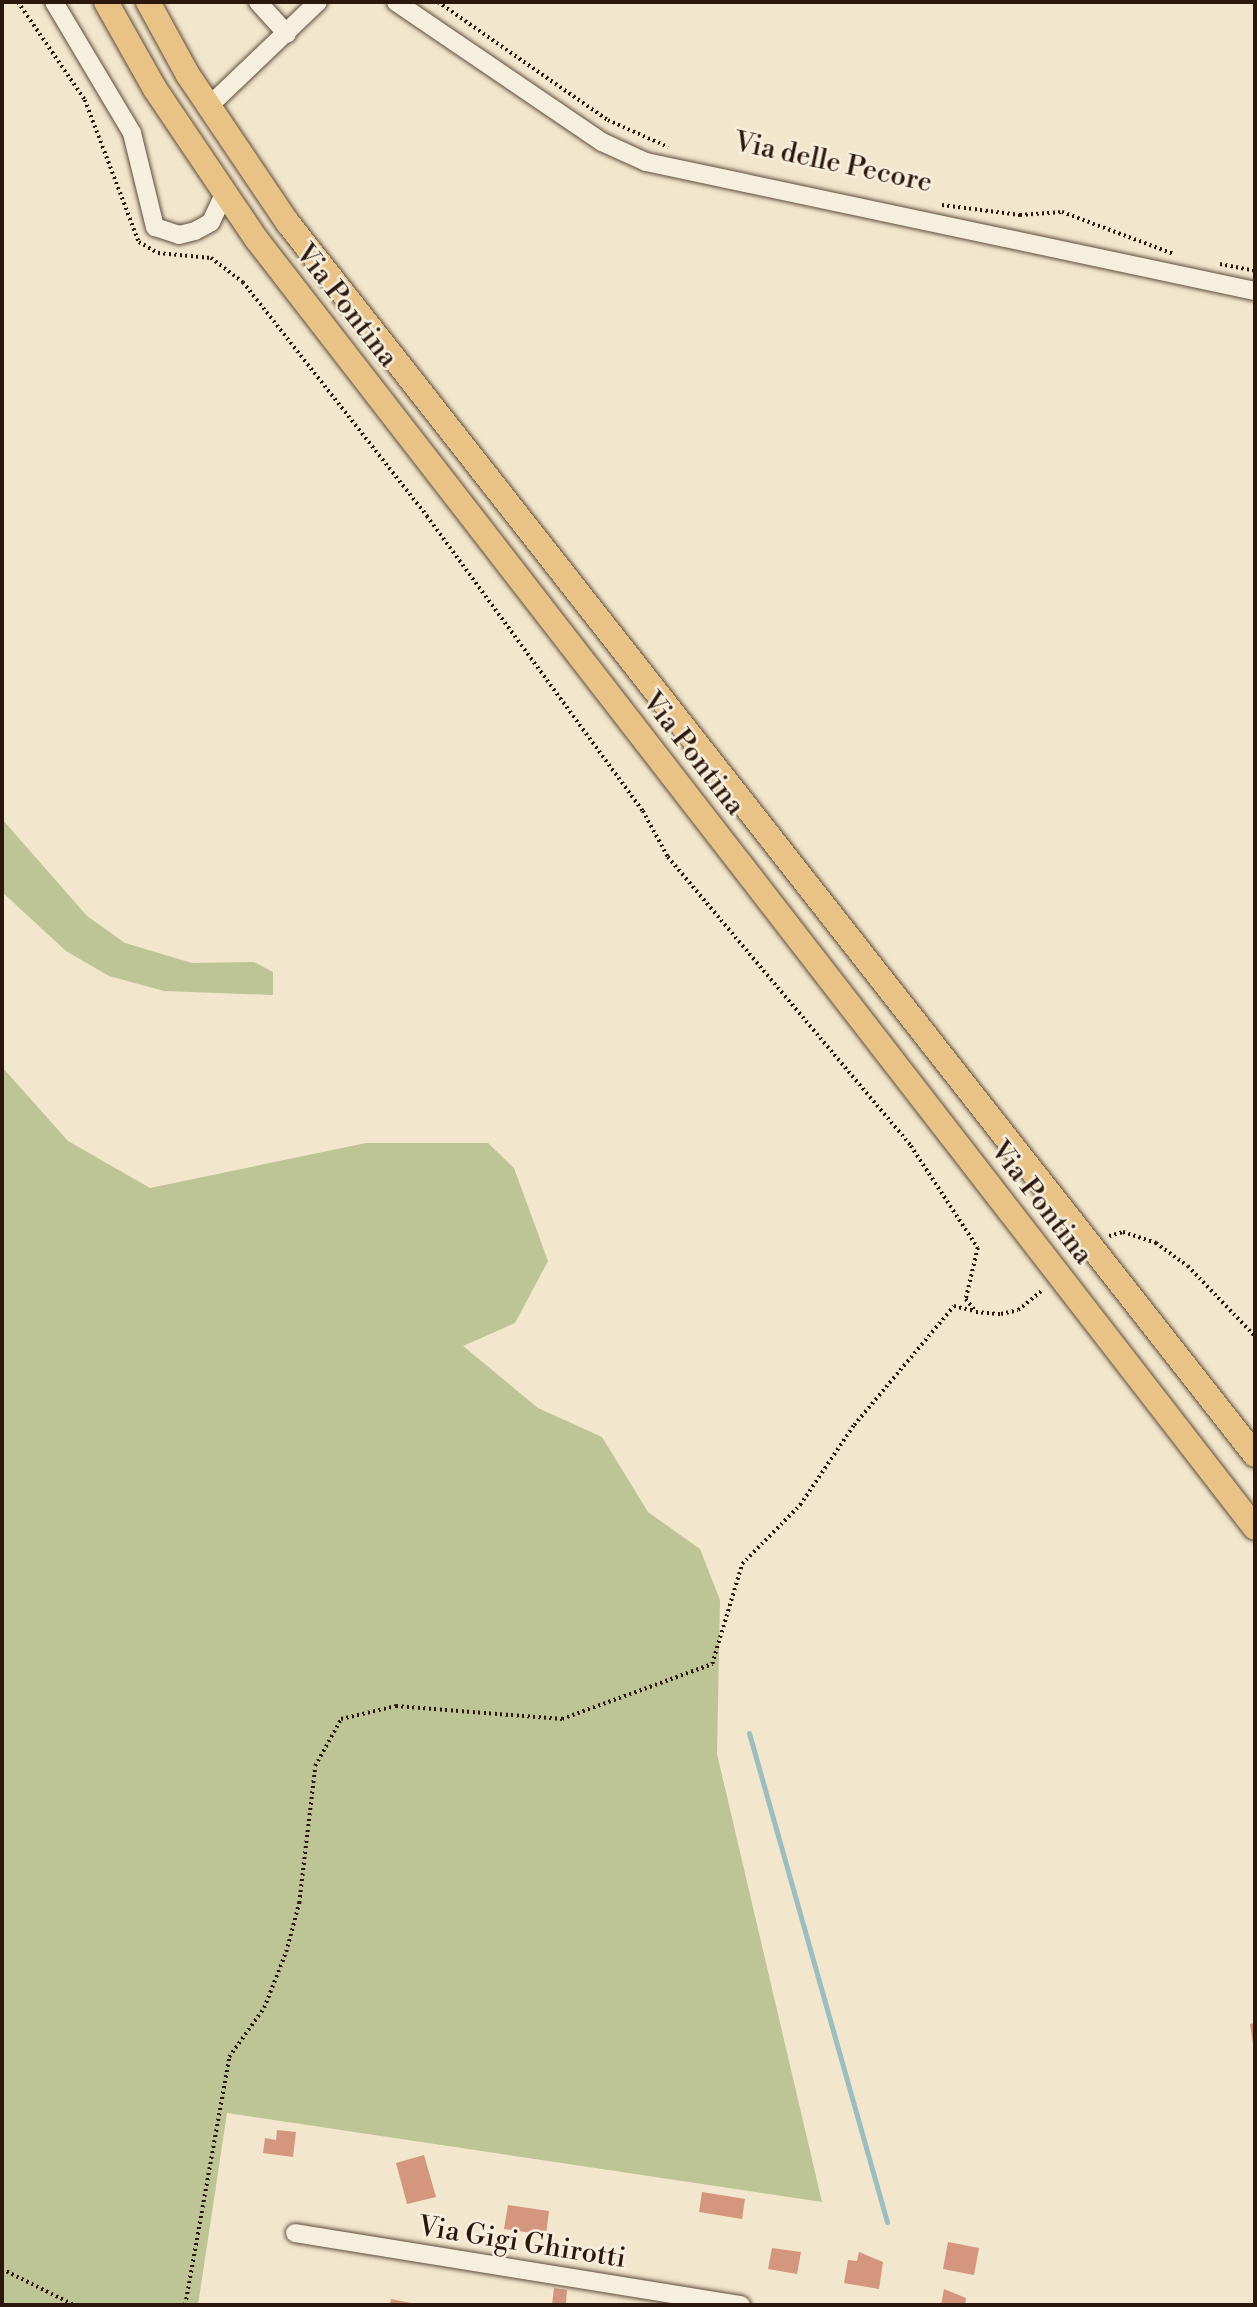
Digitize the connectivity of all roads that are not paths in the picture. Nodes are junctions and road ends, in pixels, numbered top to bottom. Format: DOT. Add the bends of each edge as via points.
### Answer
graph roads {
  1 [pos="54,2"];
  2 [pos="106,2"];
  3 [pos="148,2"];
  4 [pos="258,2"];
  5 [pos="318,2"];
  6 [pos="396,2"];
  7 [pos="287,34"];
  8 [pos="208,107"];
  9 [pos="224,194"];
  10 [pos="1255,291"];
  11 [pos="1255,1455"];
  12 [pos="1255,1528"];
  13 [pos="295,2233"];
  14 [pos="741,2305"];
  1 -- 9 [label="street" via="132,132 155,227 179,235 195,232 211,222"];
  2 -- 9 [label="highway, Via Pontina"];
  3 -- 8 [label="highway, Via Pontina"];
  4 -- 7 [label="street"];
  5 -- 7 [label="street"];
  6 -- 10 [label="street" via="602,142 646,162"];
  7 -- 8 [label="street"];
  8 -- 11 [label="highway, Via Pontina" via="409,380"];
  9 -- 12 [label="highway, Via Pontina"];
  13 -- 14 [label="street, Via Gigi Ghirotti"];
}
